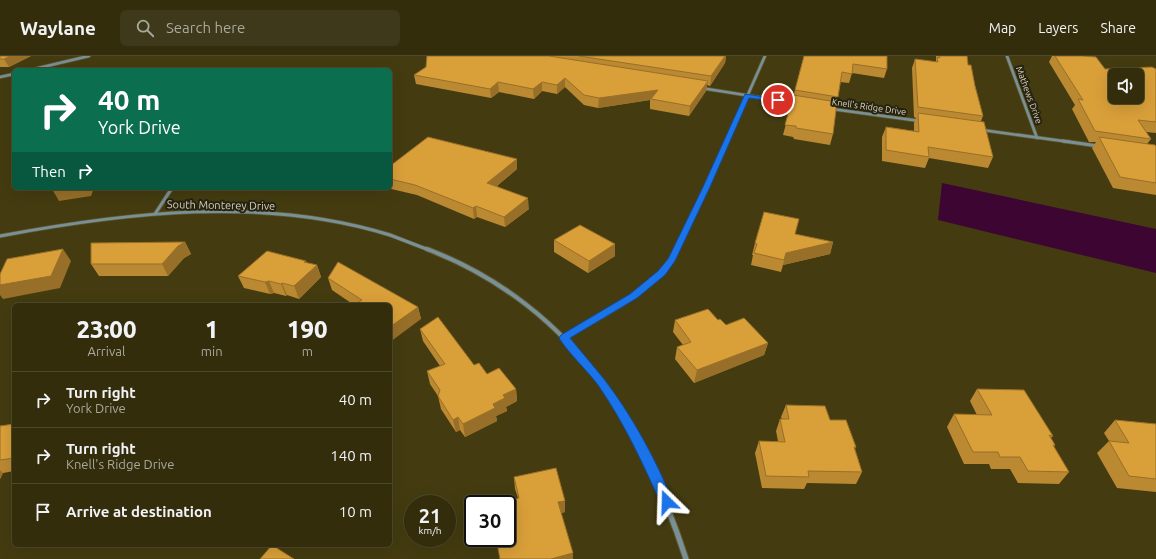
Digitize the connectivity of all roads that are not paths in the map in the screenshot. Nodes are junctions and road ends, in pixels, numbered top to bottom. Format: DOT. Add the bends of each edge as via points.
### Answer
graph roads {
  1 [pos="89,56"];
  2 [pos="765,56"];
  3 [pos="1007,56"];
  4 [pos="38,68"];
  5 [pos="12,74"];
  6 [pos="0,77"];
  7 [pos="694,87"];
  8 [pos="747,96"];
  9 [pos="801,104"];
  10 [pos="824,108"];
  11 [pos="926,122"];
  12 [pos="974,129"];
  13 [pos="1037,138"];
  14 [pos="1104,147"];
  15 [pos="171,190"];
  16 [pos="155,214"];
  17 [pos="0,236"];
  18 [pos="564,338"];
  19 [pos="686,559"];
  1 -- 4 [label="street"];
  2 -- 8 [label="street"];
  3 -- 13 [label="street, Mathews Drive"];
  5 -- 6 [label="street"];
  7 -- 8 [label="street"];
  8 -- 9 [label="street"];
  8 -- 18 [label="street" via="707,187 662,273 634,296"];
  10 -- 11 [label="street, Knell's Ridge Drive"];
  12 -- 13 [label="street"];
  13 -- 14 [label="street"];
  15 -- 16 [label="street"];
  16 -- 17 [label="street, South Monterey Drive" via="74,222"];
  16 -- 18 [label="street, South Monterey Drive" via="259,212 360,227 407,241 443,255 490,280 523,303"];
  18 -- 19 [label="street, South Monterey Drive" via="601,382 628,423 662,489"];
}
